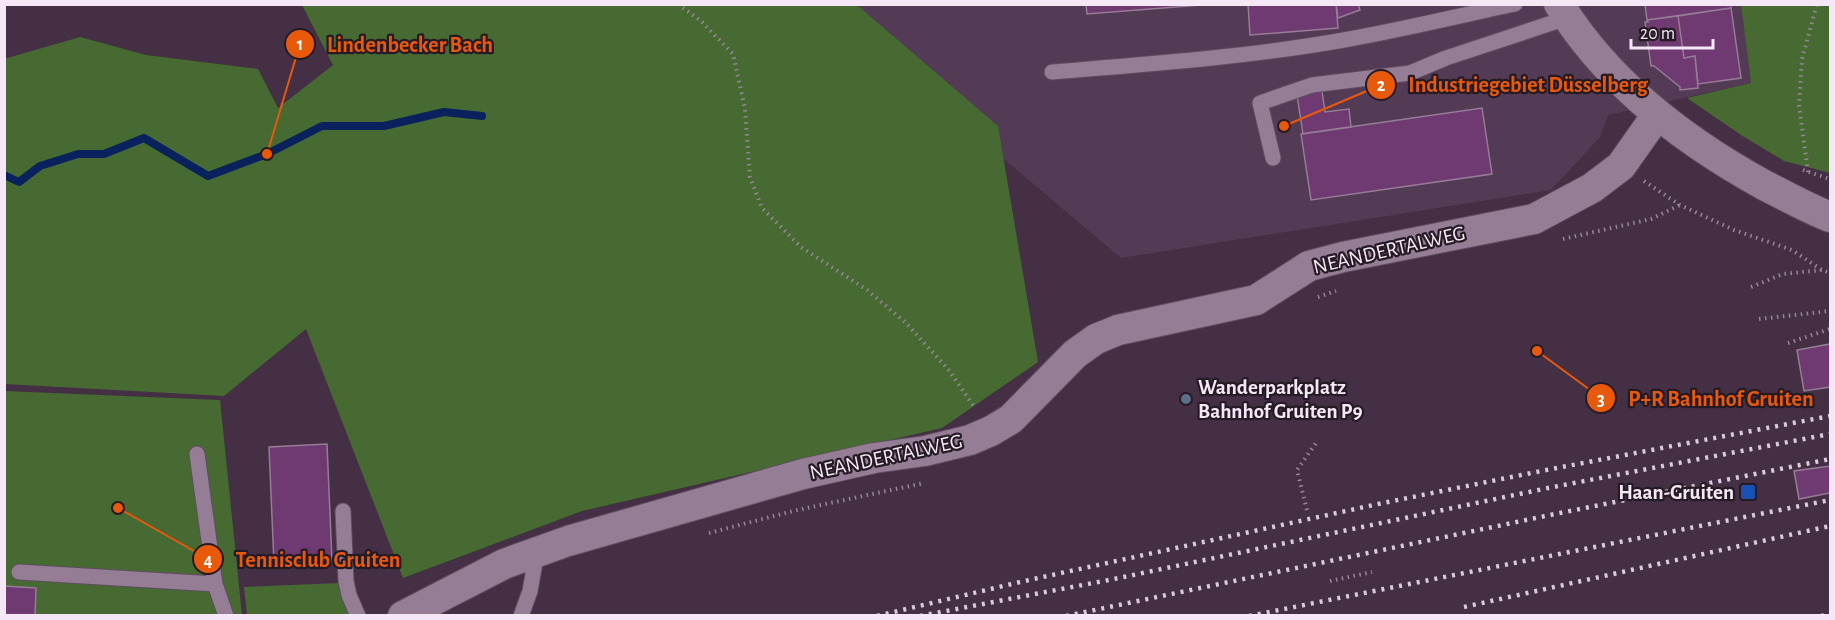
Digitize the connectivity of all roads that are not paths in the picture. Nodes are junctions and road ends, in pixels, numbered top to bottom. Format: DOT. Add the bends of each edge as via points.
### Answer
graph roads {
  1 [pos="1515,4"];
  2 [pos="1563,11"];
  3 [pos="1052,72"];
  4 [pos="1657,115"];
  5 [pos="1273,158"];
  6 [pos="1830,217"];
  7 [pos="196,454"];
  8 [pos="343,511"];
  9 [pos="537,551"];
  10 [pos="19,572"];
  11 [pos="215,584"];
  12 [pos="226,615"];
  13 [pos="358,615"];
  14 [pos="403,615"];
  15 [pos="521,615"];
  1 -- 3 [label="lane" via="1344,40"];
  2 -- 4 [label="street" via="1607,69"];
  2 -- 5 [label="lane" via="1410,73 1312,85 1260,103"];
  4 -- 6 [label="street" via="1722,162"];
  4 -- 9 [label="street, NEANDERTALWEG" via="1621,166 1592,188 1534,219 1309,266 1256,300 1118,330 1075,354 1011,419 970,440 803,474"];
  7 -- 11 [label="lane"];
  8 -- 13 [label="lane" via="346,581"];
  9 -- 14 [label="street, NEANDERTALWEG"];
  9 -- 15 [label="lane"];
  10 -- 11 [label="lane"];
  11 -- 12 [label="lane"];
}
